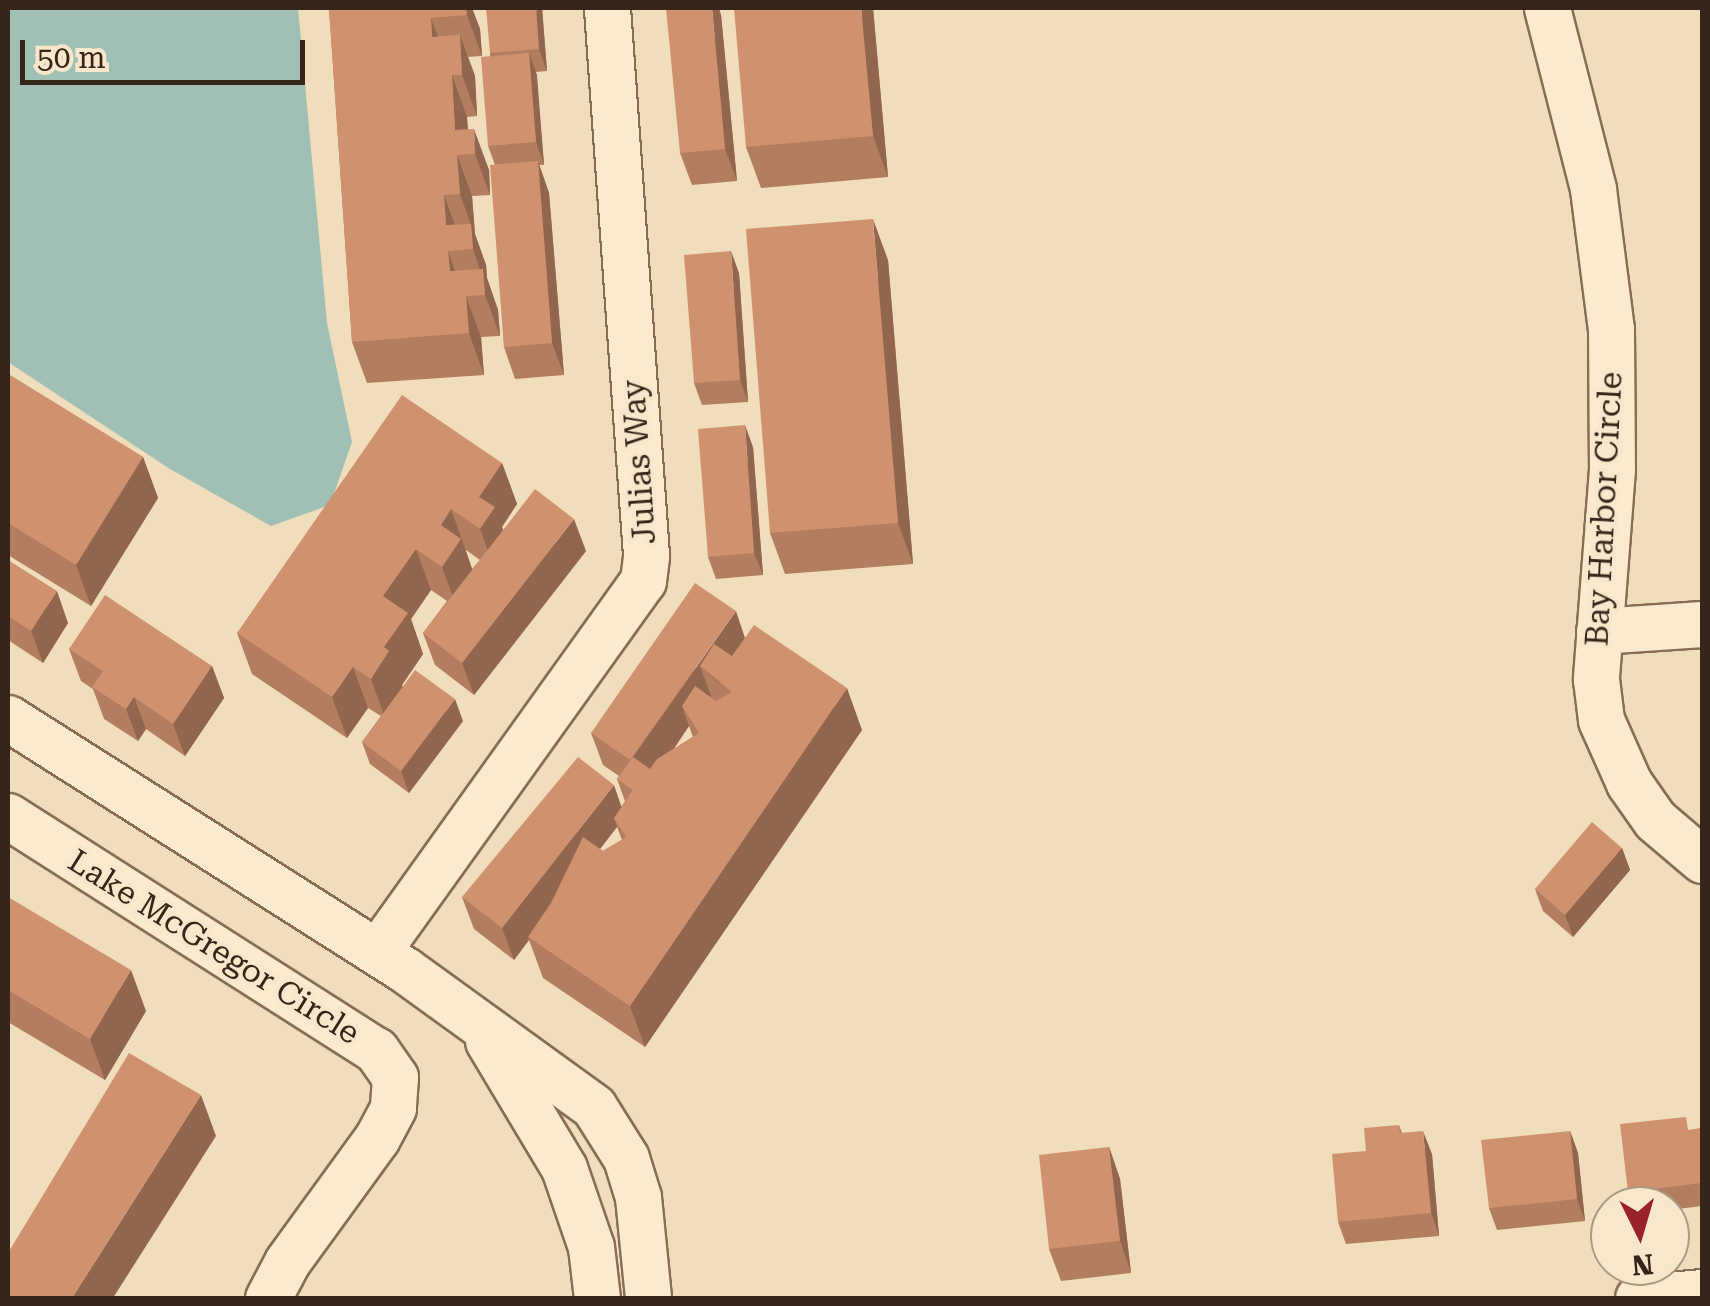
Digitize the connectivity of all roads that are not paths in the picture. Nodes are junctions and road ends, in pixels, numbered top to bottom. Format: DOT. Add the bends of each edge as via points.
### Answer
graph roads {
  1 [pos="607,8"];
  2 [pos="1547,8"];
  3 [pos="1702,624"];
  4 [pos="1598,631"];
  5 [pos="8,718"];
  6 [pos="8,816"];
  7 [pos="1702,860"];
  8 [pos="377,952"];
  9 [pos="471,1019"];
  10 [pos="1702,1292"];
  11 [pos="268,1298"];
  12 [pos="598,1298"];
  13 [pos="648,1298"];
  14 [pos="1638,1298"];
  1 -- 8 [label="street, Julias Way" via="643,582"];
  2 -- 4 [label="street, Bay Harbor Circle" via="1593,188 1610,330 1612,469"];
  3 -- 4 [label="street"];
  4 -- 7 [label="street, Bay Harbor Circle" via="1598,692 1611,750 1654,820"];
  5 -- 8 [label="street"];
  6 -- 11 [label="street, Lake McGregor Circle" via="376,1050 395,1077 393,1108 377,1138 286,1262"];
  8 -- 9 [label="street"];
  9 -- 12 [label="street" via="564,1168 591,1248"];
  9 -- 13 [label="street" via="573,1089 613,1132 638,1198"];
  10 -- 14 [label="street"];
}
